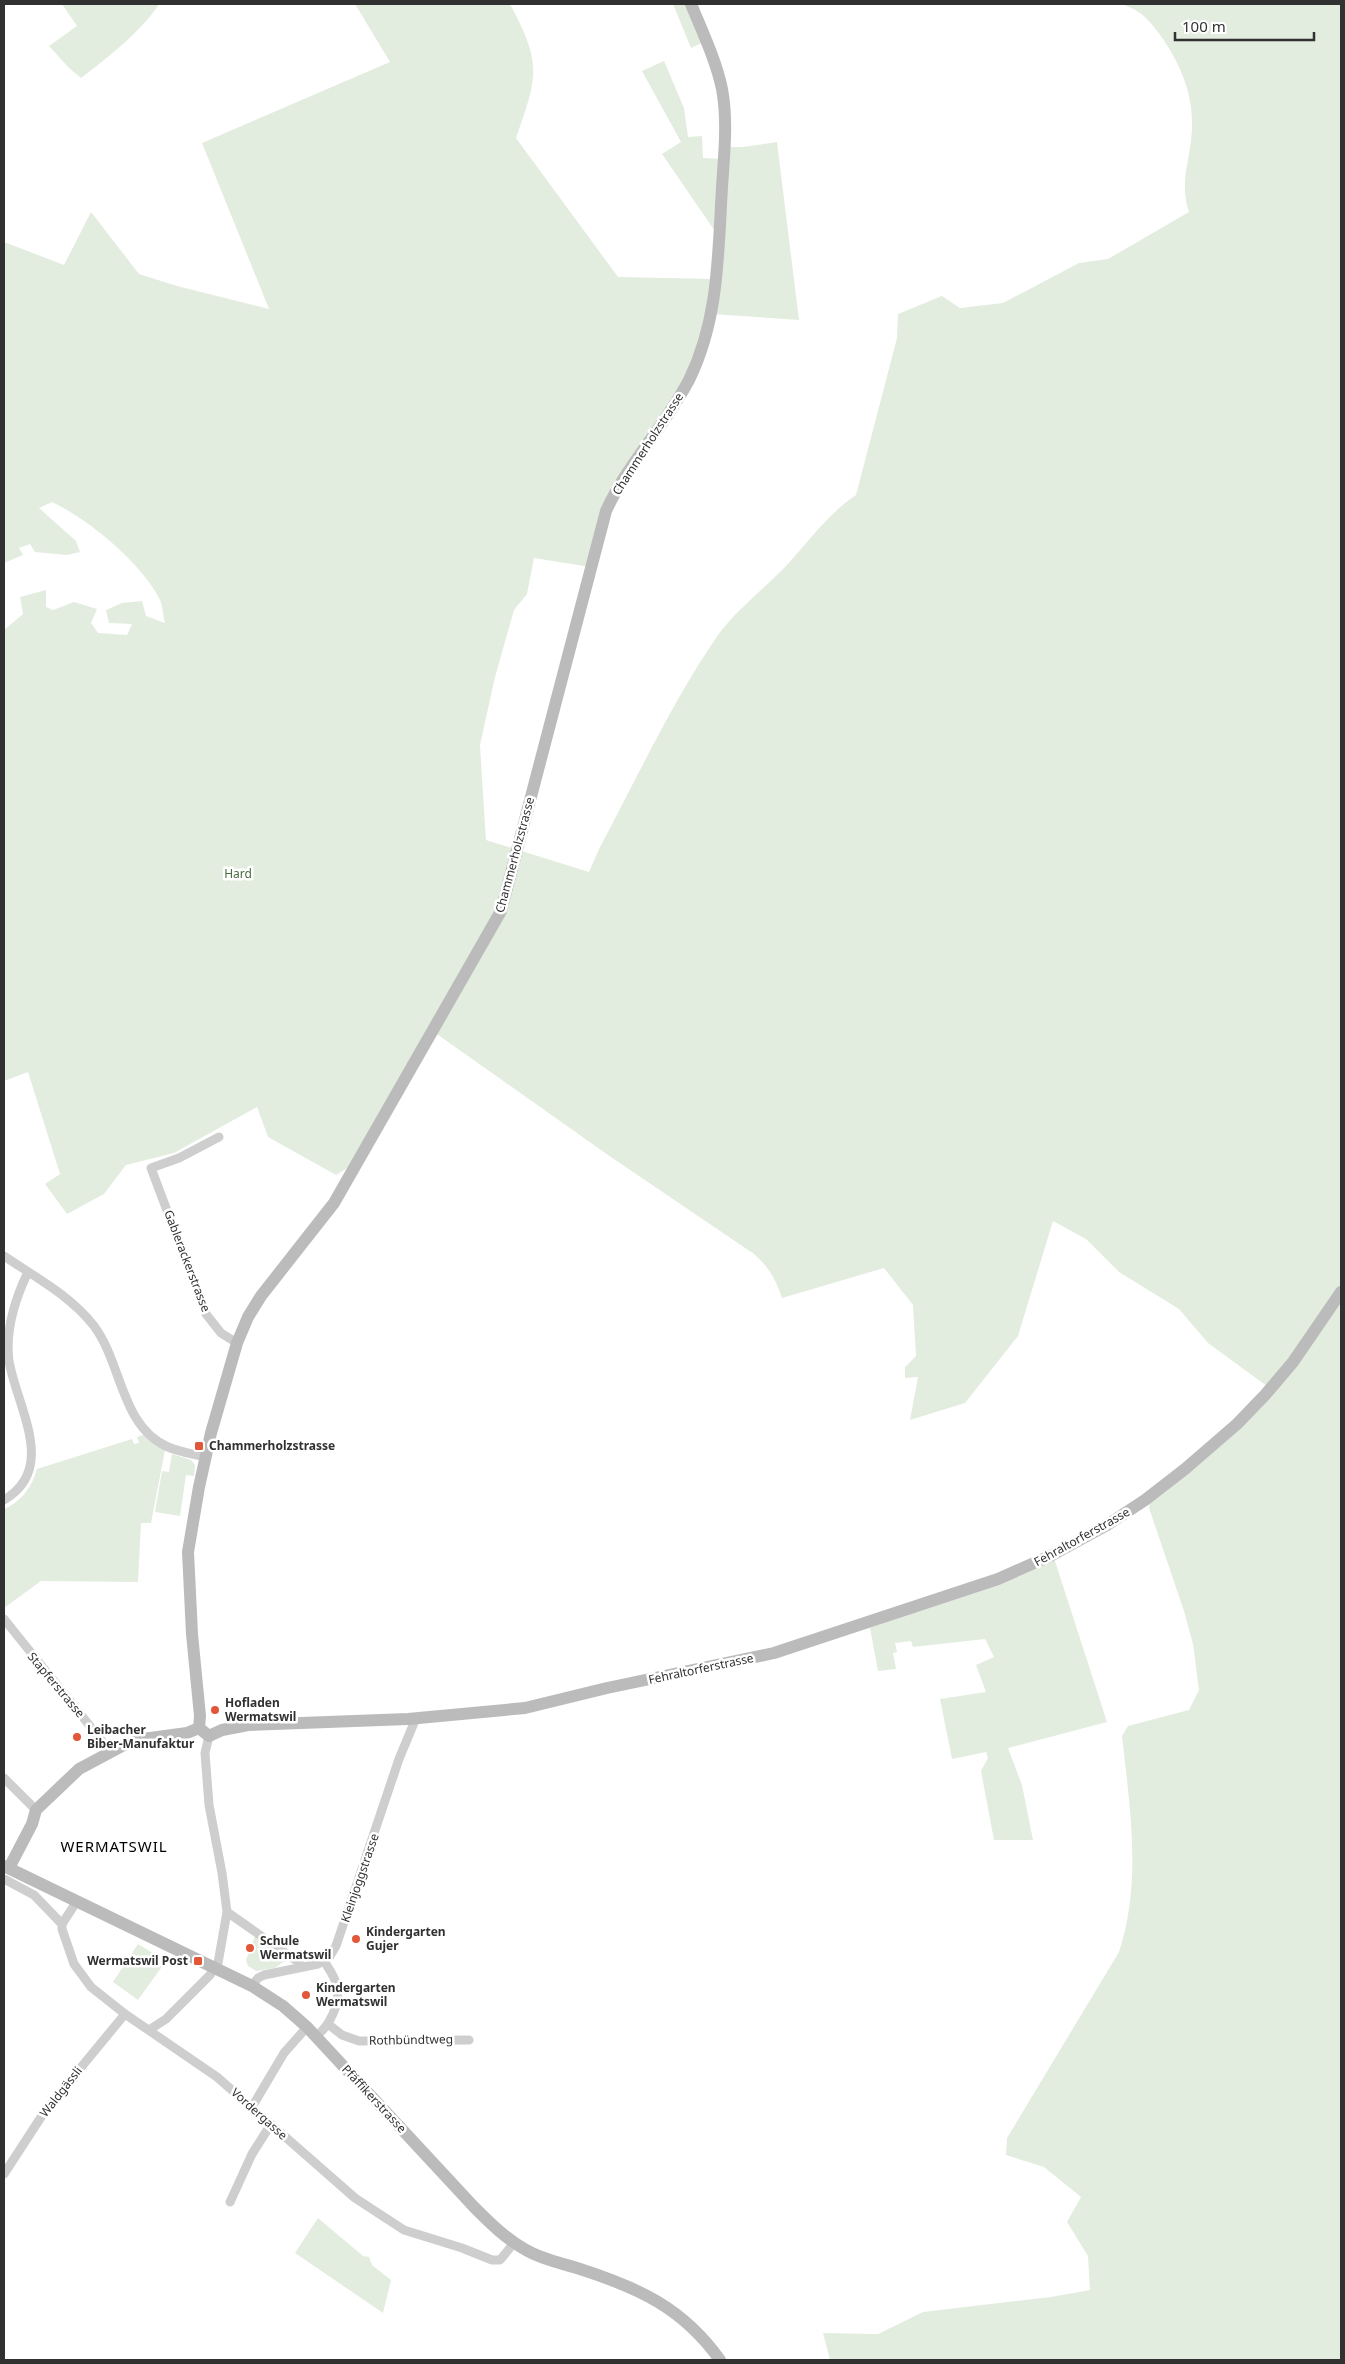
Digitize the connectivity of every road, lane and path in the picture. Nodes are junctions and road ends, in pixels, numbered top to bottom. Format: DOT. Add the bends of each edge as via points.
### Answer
graph roads {
  1 [pos="691,4"];
  2 [pos="219,1137"];
  3 [pos="4,1256"];
  4 [pos="28,1272"];
  5 [pos="1340,1294"];
  6 [pos="237,1343"];
  7 [pos="205,1457"];
  8 [pos="4,1500"];
  9 [pos="4,1619"];
  10 [pos="416,1718"];
  11 [pos="198,1728"];
  12 [pos="209,1736"];
  13 [pos="110,1751"];
  14 [pos="4,1778"];
  15 [pos="36,1810"];
  16 [pos="5,1871"];
  17 [pos="77,1900"];
  18 [pos="227,1912"];
  19 [pos="62,1924"];
  20 [pos="291,1957"];
  21 [pos="324,1961"];
  22 [pos="302,1967"];
  23 [pos="215,1968"];
  24 [pos="283,1971"];
  25 [pos="252,1986"];
  26 [pos="125,2014"];
  27 [pos="166,2019"];
  28 [pos="328,2024"];
  29 [pos="149,2030"];
  30 [pos="312,2032"];
  31 [pos="468,2040"];
  32 [pos="168,2042"];
  33 [pos="252,2107"];
  34 [pos="271,2124"];
  35 [pos="4,2174"];
  36 [pos="230,2202"];
  37 [pos="514,2243"];
  38 [pos="720,2360"];
  1 -- 6 [label="street, Chammerholzstrasse" via="717,70 724,110 717,279 706,339 678,399 621,481 606,511 501,911 334,1203 261,1296"];
  2 -- 6 [label="street, Gablerackerstrasse" via="152,1168 206,1314 221,1333"];
  3 -- 4 [label="street"];
  4 -- 7 [label="street" via="72,1303 95,1327 110,1353 131,1410 146,1432 169,1448"];
  4 -- 8 [label="street" via="14,1306 9,1348 31,1444 32,1462 24,1483"];
  5 -- 10 [label="street, Fehraltorferstrasse" via="1293,1362 1237,1424 1145,1500 1081,1540 1027,1568 774,1653 525,1708"];
  6 -- 7 [label="street, Chammerholzstrasse"];
  7 -- 11 [label="street, Chammerholzstrasse" via="188,1552 200,1716"];
  9 -- 13 [label="street, Stapferstrasse"];
  10 -- 12 [label="street, Fehraltorferstrasse" via="248,1725"];
  10 -- 21 [label="street, Kleinjoggstrasse" via="399,1759 342,1933"];
  11 -- 12 [label="street"];
  11 -- 13 [label="street" via="187,1733 143,1739"];
  12 -- 18 [label="street" via="205,1753 209,1796"];
  13 -- 15 [label="street" via="79,1769"];
  14 -- 15 [label="street"];
  15 -- 16 [label="street" via="32,1824"];
  16 -- 17 [label="street, Pfäffikerstrasse"];
  16 -- 19 [label="street"];
  17 -- 19 [label="street"];
  17 -- 23 [label="street, Pfäffikerstrasse"];
  18 -- 20 [label="street"];
  18 -- 23 [label="street"];
  19 -- 26 [label="street, Vordergasse" via="71,1958 80,1976"];
  20 -- 22 [label="street"];
  20 -- 24 [label="street"];
  21 -- 22 [label="street"];
  21 -- 28 [label="street" via="338,1989"];
  22 -- 24 [label="street"];
  23 -- 25 [label="street, Pfäffikerstrasse"];
  23 -- 27 [label="street"];
  24 -- 25 [label="street" via="258,1978"];
  25 -- 30 [label="street, Pfäffikerstrasse" via="283,2006"];
  26 -- 29 [label="street, Vordergasse"];
  26 -- 35 [label="street, Waldgässli" via="45,2111"];
  27 -- 29 [label="street"];
  27 -- 32 [label="street"];
  28 -- 30 [label="street"];
  28 -- 31 [label="street, Rothbündtweg" via="342,2035 359,2041"];
  29 -- 32 [label="street, Vordergasse"];
  30 -- 33 [label="street" via="284,2052"];
  30 -- 37 [label="street, Pfäffikerstrasse" via="488,2222"];
  32 -- 33 [label="street, Vordergasse" via="204,2066"];
  33 -- 34 [label="street, Vordergasse"];
  34 -- 36 [label="street" via="252,2154"];
  34 -- 37 [label="street, Vordergasse" via="355,2198 404,2230 492,2260 500,2260"];
  37 -- 38 [label="street, Pfäffikerstrasse" via="541,2257 646,2294 692,2326"];
}
